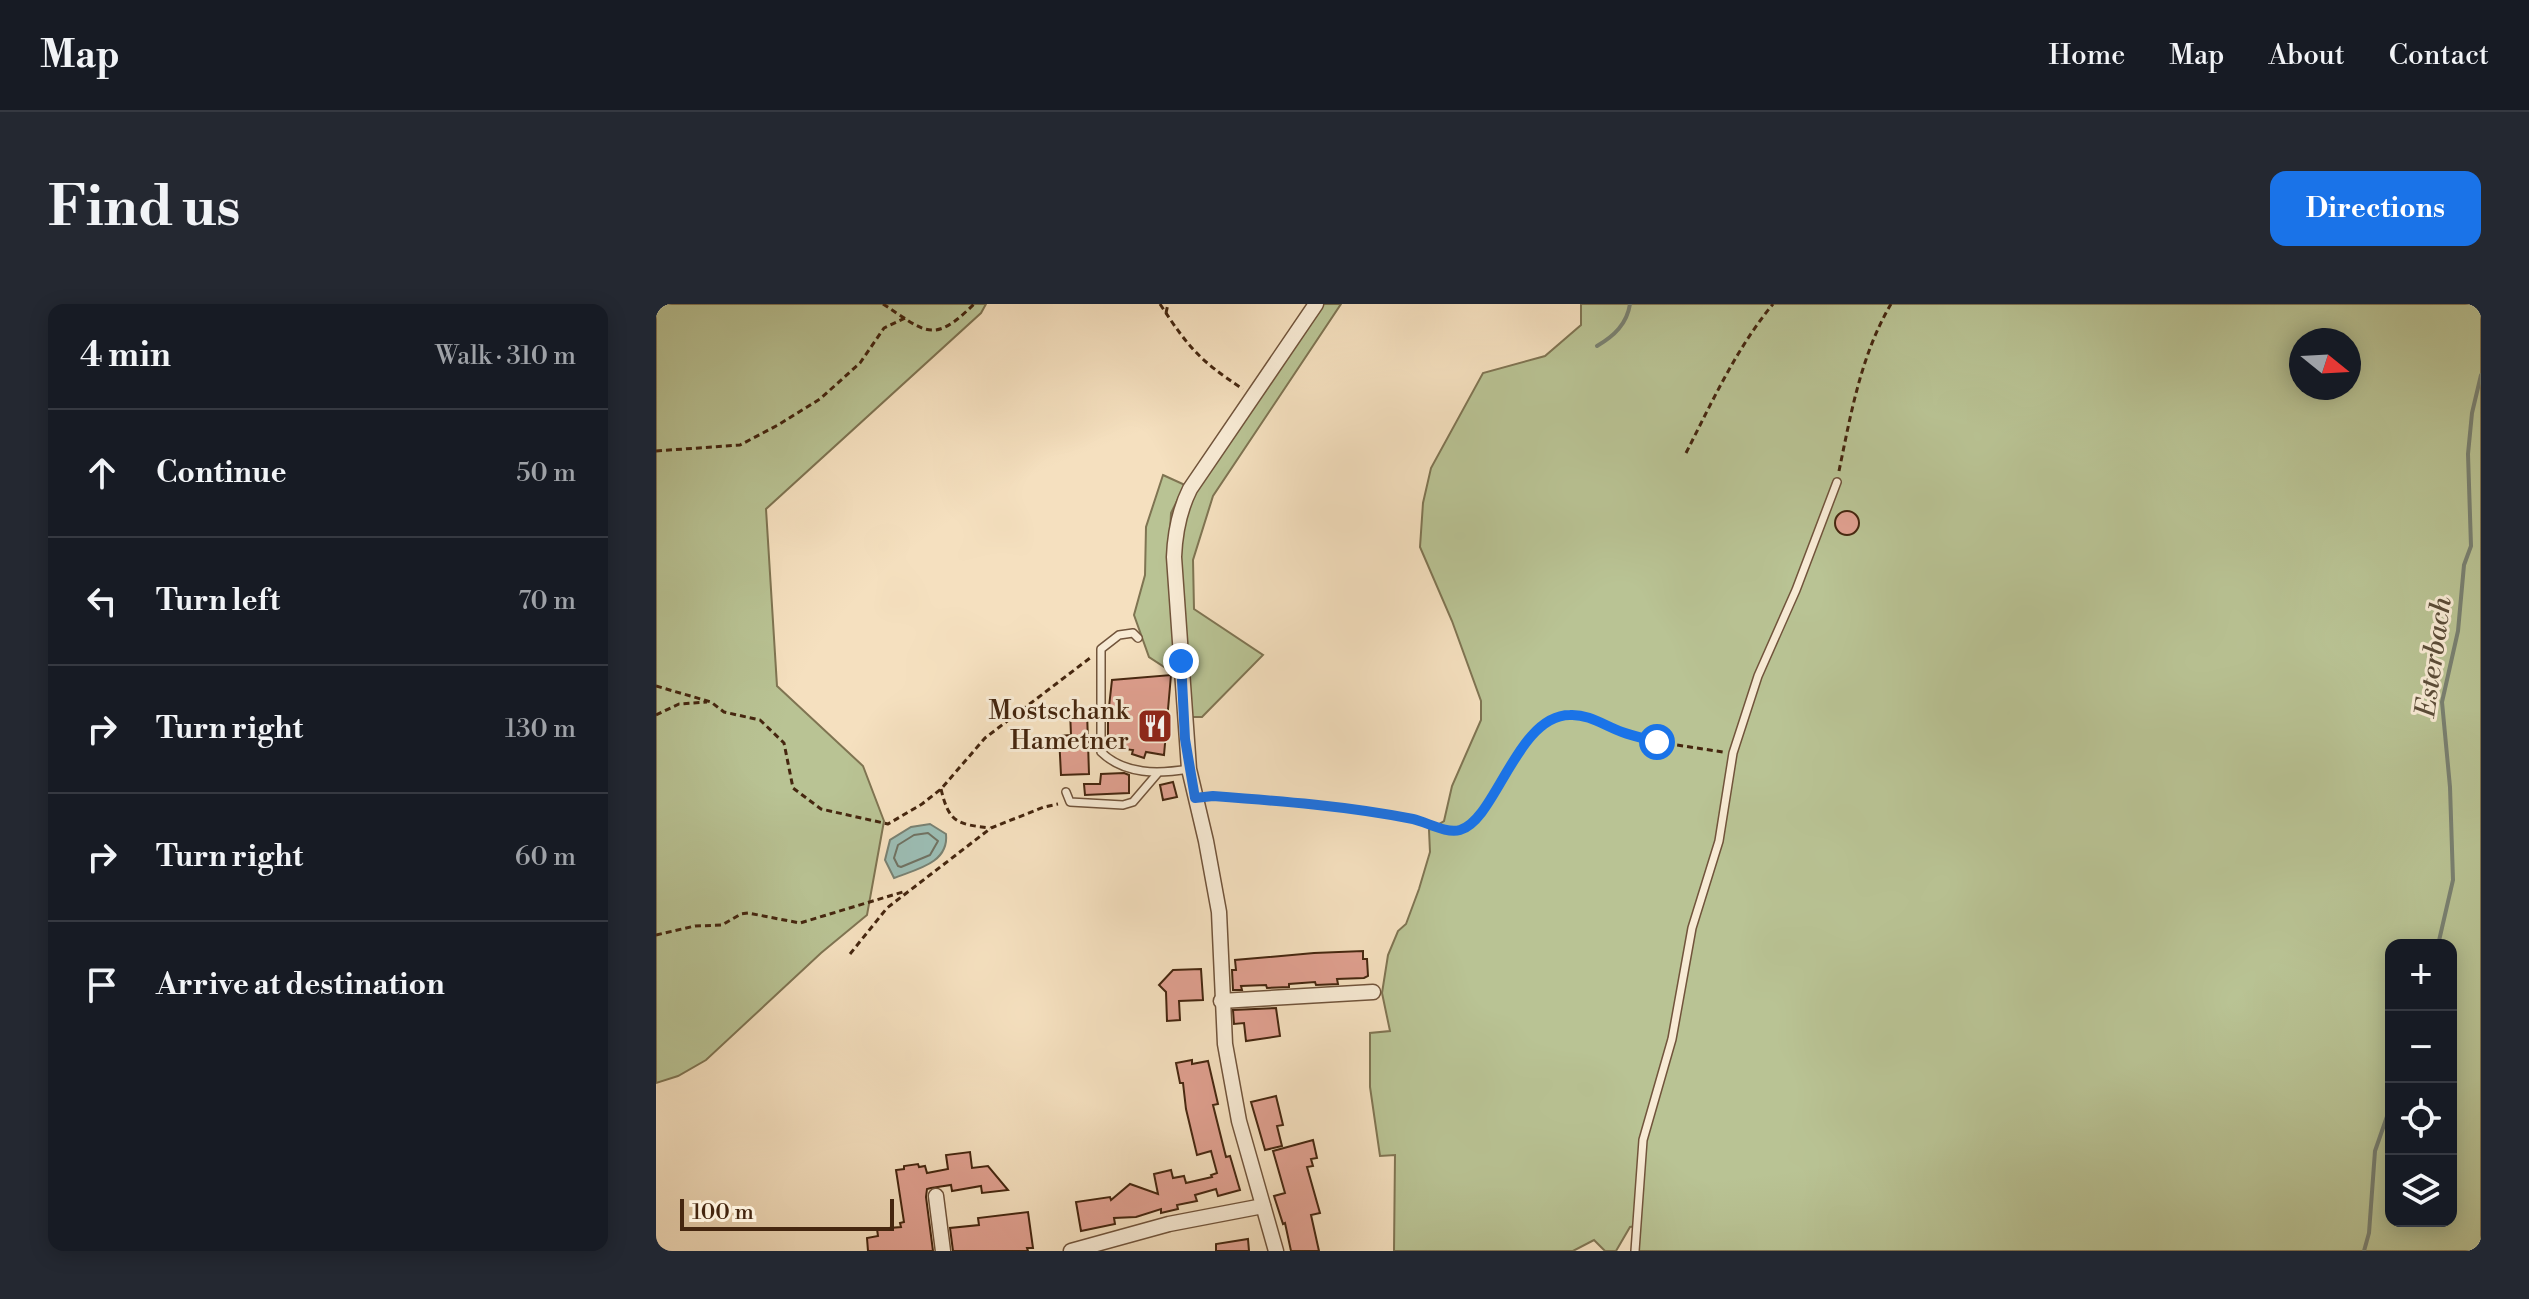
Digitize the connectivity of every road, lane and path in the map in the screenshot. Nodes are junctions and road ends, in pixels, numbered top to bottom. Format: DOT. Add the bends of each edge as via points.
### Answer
graph roads {
  1 [pos="883,304"];
  2 [pos="974,304"];
  3 [pos="1160,304"];
  4 [pos="1168,304"];
  5 [pos="1316,304"];
  6 [pos="1773,304"];
  7 [pos="1891,304"];
  8 [pos="1166,313"];
  9 [pos="905,318"];
  10 [pos="1253,395"];
  11 [pos="656,451"];
  12 [pos="1686,453"];
  13 [pos="1837,482"];
  14 [pos="1138,638"];
  15 [pos="1101,649"];
  16 [pos="656,686"];
  17 [pos="711,702"];
  18 [pos="656,715"];
  19 [pos="1733,753"];
  20 [pos="1189,769"];
  21 [pos="1157,774"];
  22 [pos="941,789"];
  23 [pos="1066,792"];
  24 [pos="1195,798"];
  25 [pos="1070,802"];
  26 [pos="991,828"];
  27 [pos="907,891"];
  28 [pos="656,935"];
  29 [pos="850,954"];
  30 [pos="1373,992"];
  31 [pos="1221,1001"];
  32 [pos="936,1196"];
  33 [pos="1263,1206"];
  34 [pos="943,1251"];
  35 [pos="1071,1251"];
  36 [pos="1276,1251"];
  37 [pos="1635,1251"];
  1 -- 9 [label="path"];
  2 -- 9 [label="path" via="942,331 926,331"];
  3 -- 8 [label="path"];
  4 -- 8 [label="path"];
  5 -- 10 [label="street"];
  6 -- 12 [label="path" via="1753,328"];
  7 -- 13 [label="path" via="1866,355"];
  8 -- 10 [label="path" via="1210,367"];
  9 -- 11 [label="path" via="884,328 860,363 820,399 778,425 740,445"];
  10 -- 20 [label="street" via="1190,489 1175,533"];
  13 -- 19 [label="lane" via="1758,676"];
  14 -- 15 [label="lane" via="1133,633 1119,635"];
  15 -- 21 [label="lane" via="1101,752 1112,763"];
  15 -- 22 [label="path" via="985,738"];
  16 -- 17 [label="path"];
  17 -- 18 [label="path" via="679,704"];
  17 -- 22 [label="path" via="724,712 760,720 784,743 793,788 821,809 888,824"];
  19 -- 24 [label="path" via="1657,742 1582,715 1555,717 1522,748 1479,814 1461,830 1344,807"];
  19 -- 37 [label="lane" via="1719,841 1698,905 1672,1039 1643,1140"];
  20 -- 21 [label="lane"];
  20 -- 24 [label="street"];
  21 -- 25 [label="lane" via="1133,802"];
  22 -- 26 [label="path" via="953,819"];
  23 -- 25 [label="lane"];
  24 -- 31 [label="street" via="1219,912"];
  25 -- 26 [label="path"];
  26 -- 27 [label="path"];
  27 -- 28 [label="path" via="800,923 748,913 722,925"];
  27 -- 29 [label="path"];
  30 -- 31 [label="street"];
  31 -- 33 [label="street" via="1231,1085"];
  32 -- 34 [label="street"];
  33 -- 35 [label="street"];
  33 -- 36 [label="street"];
}
